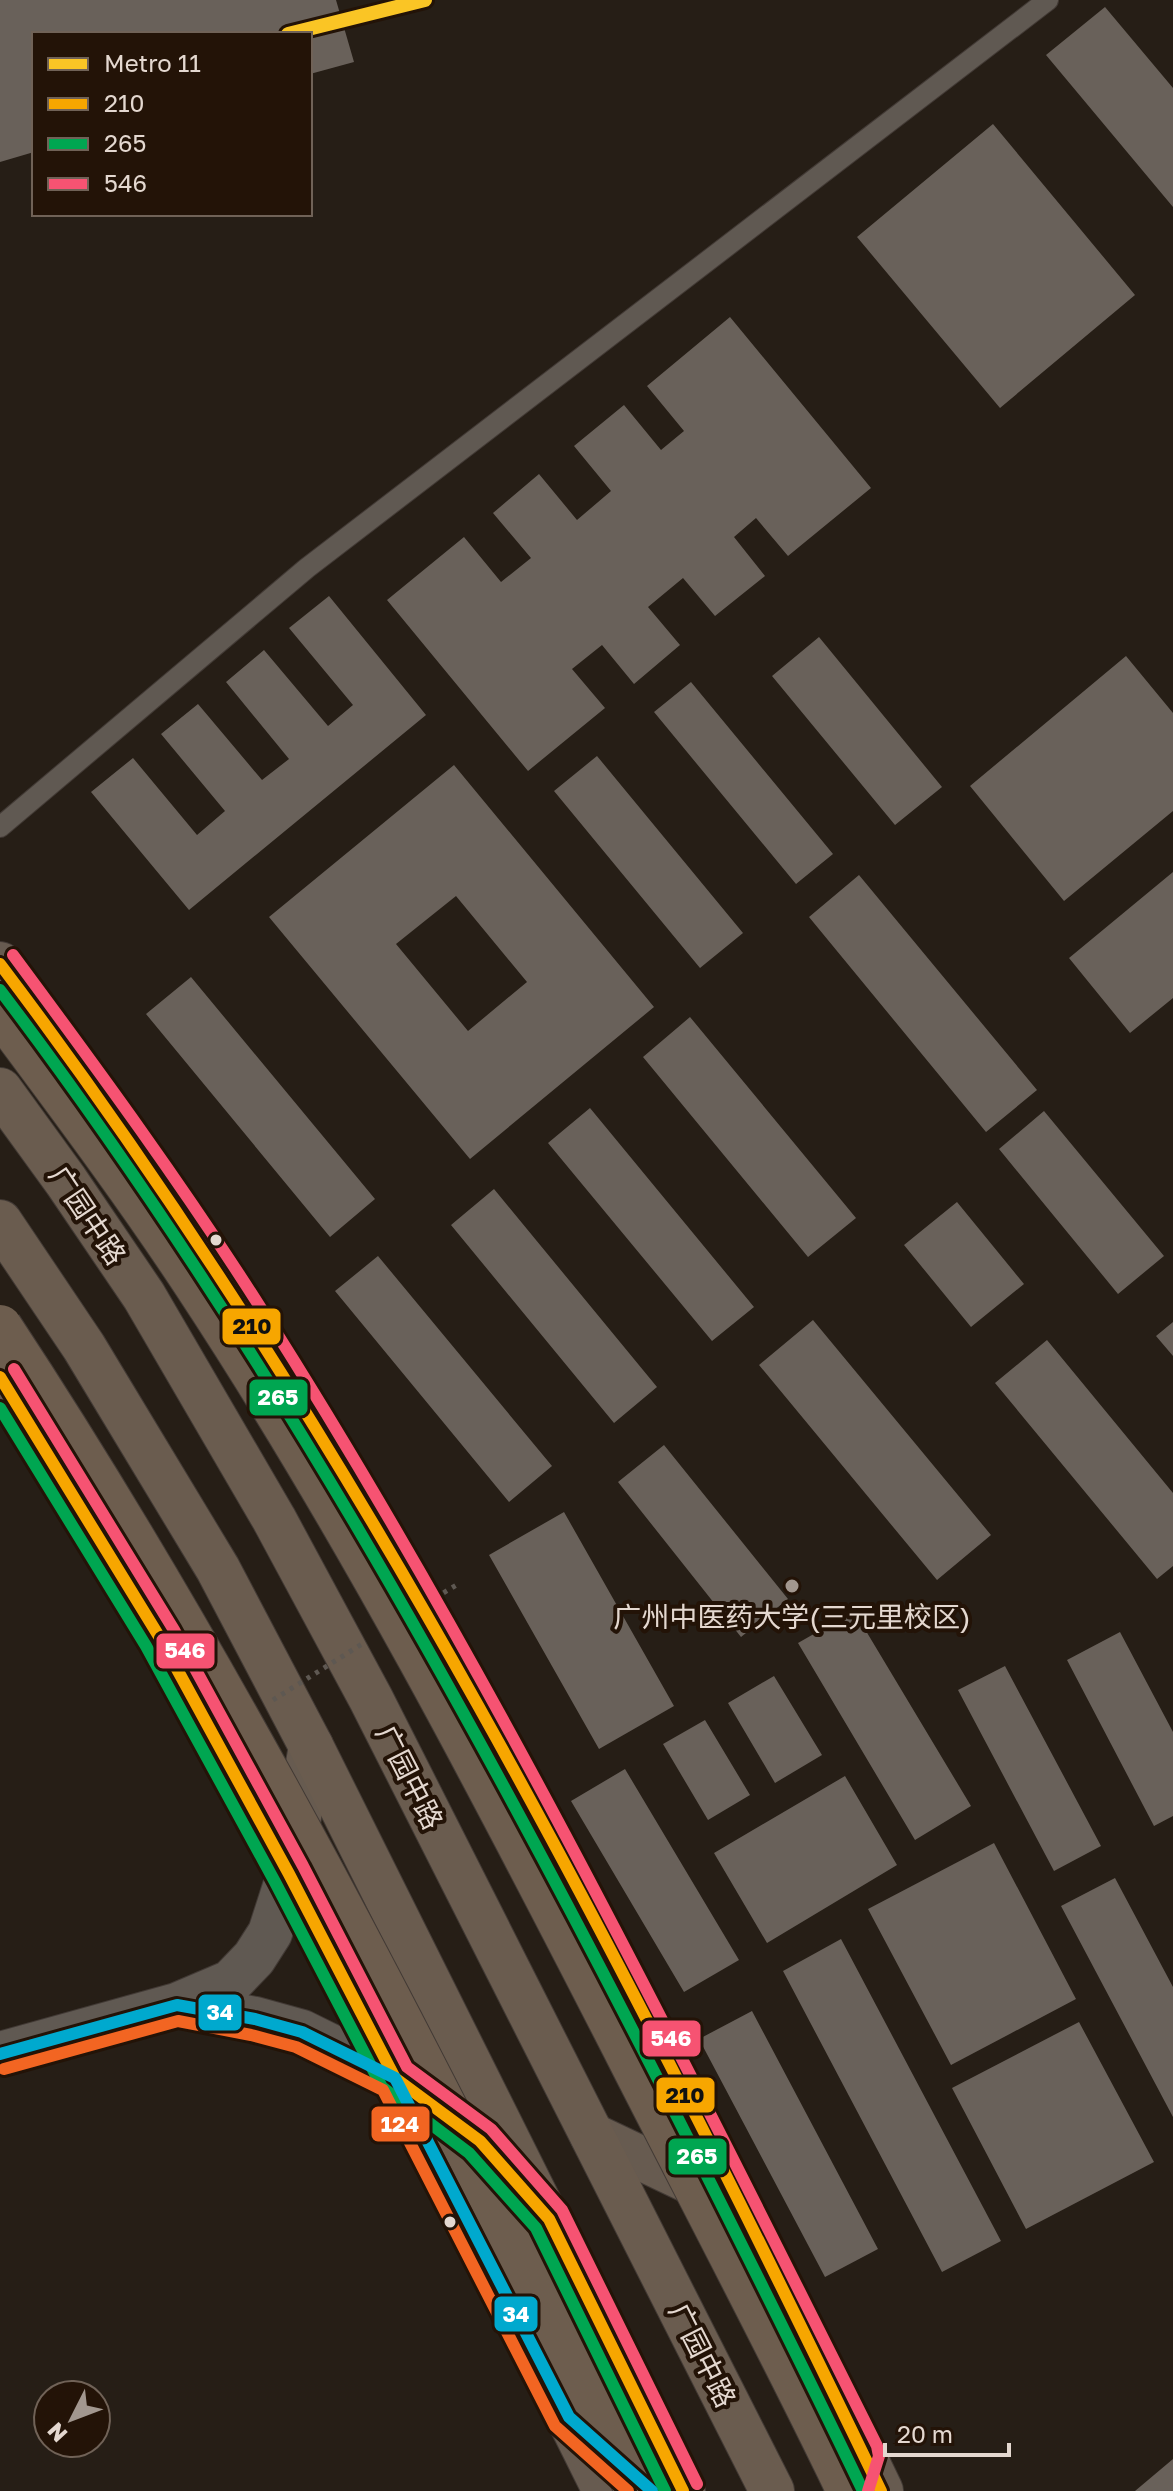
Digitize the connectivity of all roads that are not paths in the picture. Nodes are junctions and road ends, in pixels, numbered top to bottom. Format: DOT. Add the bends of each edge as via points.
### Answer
graph roads {
  1 [pos="1048,0"];
  2 [pos="0,827"];
  3 [pos="0,964"];
  4 [pos="0,1011"];
  5 [pos="0,1090"];
  6 [pos="0,1222"];
  7 [pos="0,1327"];
  8 [pos="0,1377"];
  9 [pos="311,1746"];
  10 [pos="289,1874"];
  11 [pos="177,2005"];
  12 [pos="0,2054"];
  13 [pos="395,2078"];
  14 [pos="592,2135"];
  15 [pos="738,2204"];
  16 [pos="549,2219"];
  17 [pos="569,2417"];
  18 [pos="861,2481"];
  19 [pos="605,2491"];
  20 [pos="638,2491"];
  21 [pos="652,2491"];
  22 [pos="683,2491"];
  23 [pos="772,2491"];
  1 -- 2 [label="lane" via="307,568"];
  3 -- 15 [label="main road" via="127,1137 240,1306 353,1490 535,1810"];
  4 -- 18 [label="highway, bridge" via="195,1282 332,1504 542,1886 788,2364"];
  5 -- 14 [label="highway, 广园中路" via="144,1296 274,1519"];
  6 -- 9 [label="highway" via="157,1465"];
  7 -- 20 [label="highway, bridge" via="160,1581 246,1734 358,1940"];
  8 -- 10 [label="main road" via="160,1638"];
  9 -- 10 [label="main road"];
  9 -- 16 [label="highway"];
  10 -- 11 [label="street" via="270,1933 254,1958 231,1982"];
  10 -- 13 [label="main road"];
  11 -- 12 [label="street"];
  11 -- 13 [label="street" via="302,2032"];
  13 -- 16 [label="main road" via="480,2141"];
  13 -- 17 [label="main road"];
  14 -- 15 [label="main road"];
  14 -- 23 [label="highway, 广园中路"];
  15 -- 18 [label="main road"];
  16 -- 22 [label="highway"];
  17 -- 19 [label="main road"];
  17 -- 21 [label="main road"];
}
